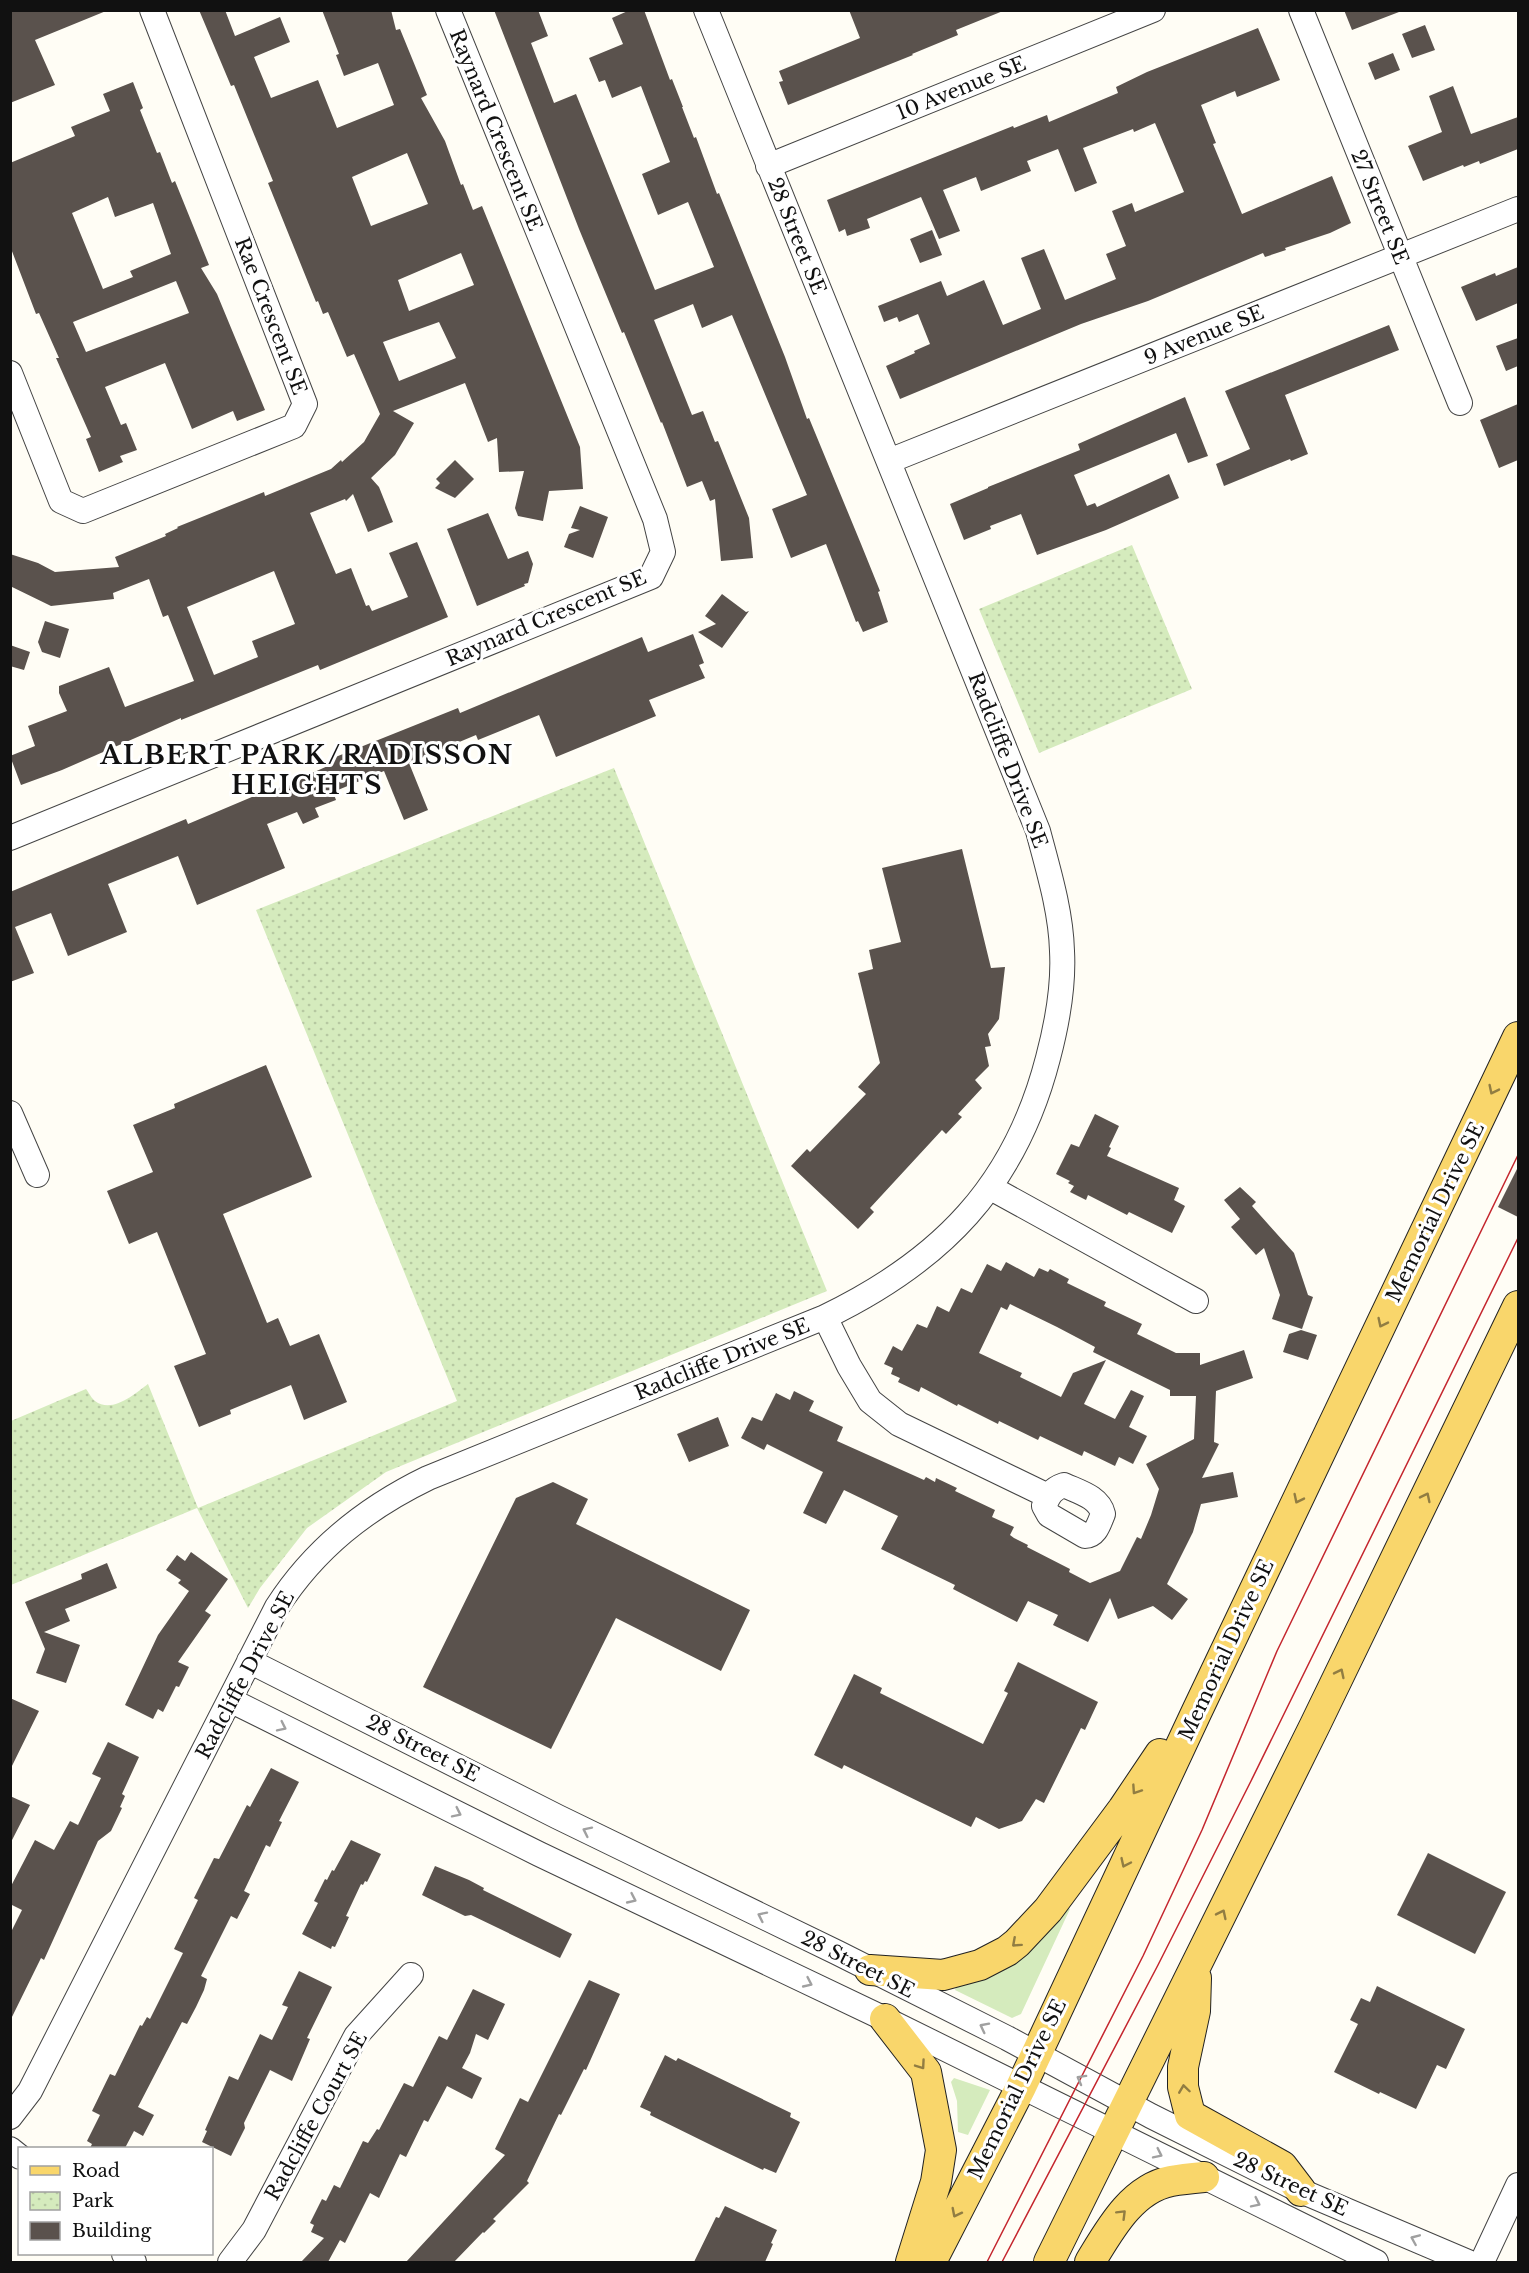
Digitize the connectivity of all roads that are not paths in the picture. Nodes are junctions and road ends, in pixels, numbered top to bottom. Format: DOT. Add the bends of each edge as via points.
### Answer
graph roads {
  1 [pos="152,10"];
  2 [pos="448,10"];
  3 [pos="706,10"];
  4 [pos="1153,10"];
  5 [pos="1301,10"];
  6 [pos="768,166"];
  7 [pos="1518,209"];
  8 [pos="1401,257"];
  9 [pos="10,374"];
  10 [pos="1460,403"];
  11 [pos="889,461"];
  12 [pos="10,838"];
  13 [pos="1518,1037"];
  14 [pos="10,1113"];
  15 [pos="37,1175"];
  16 [pos="991,1188"];
  17 [pos="1196,1301"];
  18 [pos="1518,1306"];
  19 [pos="825,1317"];
  20 [pos="1048,1496"];
  21 [pos="249,1661"];
  22 [pos="230,1700"];
  23 [pos="1197,1711"];
  24 [pos="1196,1967"];
  25 [pos="870,1970"];
  26 [pos="411,1975"];
  27 [pos="885,2019"];
  28 [pos="1036,2054"];
  29 [pos="1021,2086"];
  30 [pos="1126,2103"];
  31 [pos="10,2117"];
  32 [pos="1112,2131"];
  33 [pos="1204,2177"];
  34 [pos="1518,2185"];
  35 [pos="1301,2191"];
  36 [pos="230,2262"];
  37 [pos="911,2262"];
  38 [pos="931,2262"];
  39 [pos="1049,2262"];
  40 [pos="1090,2262"];
  41 [pos="1376,2262"];
  42 [pos="1468,2262"];
  43 [pos="1482,2262"];
  1 -- 9 [label="street, Rae Crescent SE" via="305,404 294,426 83,511 61,501"];
  2 -- 12 [label="street, Raynard Crescent SE" via="655,519 663,552 651,576"];
  3 -- 6 [label="street, 28 Street SE"];
  4 -- 6 [label="street, 10 Avenue SE"];
  5 -- 8 [label="street, 27 Street SE"];
  6 -- 11 [label="street, 28 Street SE"];
  7 -- 8 [label="street, 9 Avenue SE"];
  8 -- 10 [label="street, 27 Street SE"];
  8 -- 11 [label="street, 9 Avenue SE"];
  11 -- 16 [label="street, Radcliffe Drive SE" via="1038,831 1062,950 1058,1011 1045,1068 1017,1143"];
  13 -- 23 [label="main road, Memorial Drive SE, one-way"];
  14 -- 15 [label="street"];
  16 -- 17 [label="street"];
  16 -- 19 [label="street, Radcliffe Drive SE" via="922,1259"];
  24 -- 18 [label="main road, one-way"];
  19 -- 20 [label="street" via="870,1401 899,1424"];
  19 -- 21 [label="street, Radcliffe Drive SE" via="428,1478 376,1506 331,1541 296,1579"];
  21 -- 22 [label="street, Radcliffe Drive SE"];
  25 -- 21 [label="street, 28 Street SE, one-way"];
  22 -- 27 [label="street, 28 Street SE, one-way" via="528,1849"];
  22 -- 31 [label="street, Radcliffe Drive SE" via="30,2091"];
  23 -- 25 [label="main road, one-way" via="1178,1727 1048,1910 1017,1943 980,1965 943,1976"];
  23 -- 28 [label="main road, Memorial Drive SE, one-way"];
  24 -- 30 [label="main road"];
  35 -- 24 [label="main road, one-way" via="1282,2166 1190,2115 1183,2067 1195,2011"];
  28 -- 25 [label="street, 28 Street SE, one-way"];
  26 -- 36 [label="street, Radcliffe Court SE" via="356,2036 254,2230"];
  27 -- 29 [label="street, 28 Street SE"];
  27 -- 37 [label="main road, one-way" via="926,2072 941,2150 936,2182"];
  28 -- 29 [label="main road, Memorial Drive SE"];
  30 -- 28 [label="street, 28 Street SE, one-way"];
  29 -- 32 [label="street, 28 Street SE"];
  29 -- 38 [label="main road, Memorial Drive SE, one-way"];
  30 -- 32 [label="main road"];
  30 -- 35 [label="street, 28 Street SE"];
  32 -- 33 [label="street, 28 Street SE, one-way"];
  32 -- 39 [label="main road"];
  40 -- 33 [label="main road, one-way" via="1114,2222 1143,2193 1169,2181"];
  33 -- 41 [label="street, 28 Street SE, one-way"];
  34 -- 43 [label="street"];
  42 -- 35 [label="street, 28 Street SE, one-way"];
}
